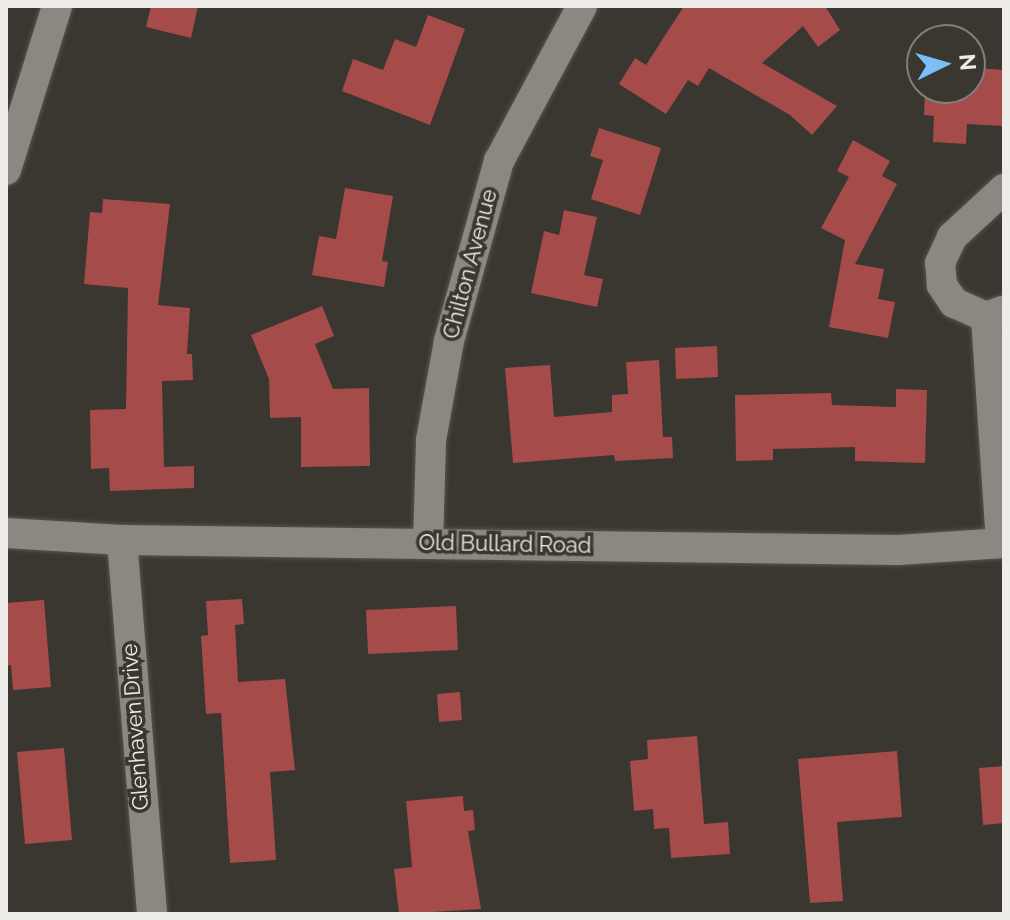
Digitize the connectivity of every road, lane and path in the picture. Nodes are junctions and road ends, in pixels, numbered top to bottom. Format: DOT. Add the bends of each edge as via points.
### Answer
graph roads {
  1 [pos="57,6"];
  2 [pos="582,6"];
  3 [pos="6,170"];
  4 [pos="1004,189"];
  5 [pos="995,314"];
  6 [pos="6,533"];
  7 [pos="122,540"];
  8 [pos="428,543"];
  9 [pos="1003,543"];
  10 [pos="152,914"];
  1 -- 3 [label="street"];
  2 -- 8 [label="street, Chilton Avenue" via="542,74 495,174 446,355 431,440"];
  4 -- 5 [label="street" via="952,237 940,263 942,285 954,303"];
  5 -- 9 [label="street"];
  6 -- 7 [label="street, Old Bullard Road"];
  7 -- 8 [label="street, Old Bullard Road"];
  7 -- 10 [label="street, Glenhaven Drive"];
  8 -- 9 [label="street, Old Bullard Road" via="898,550"];
}
